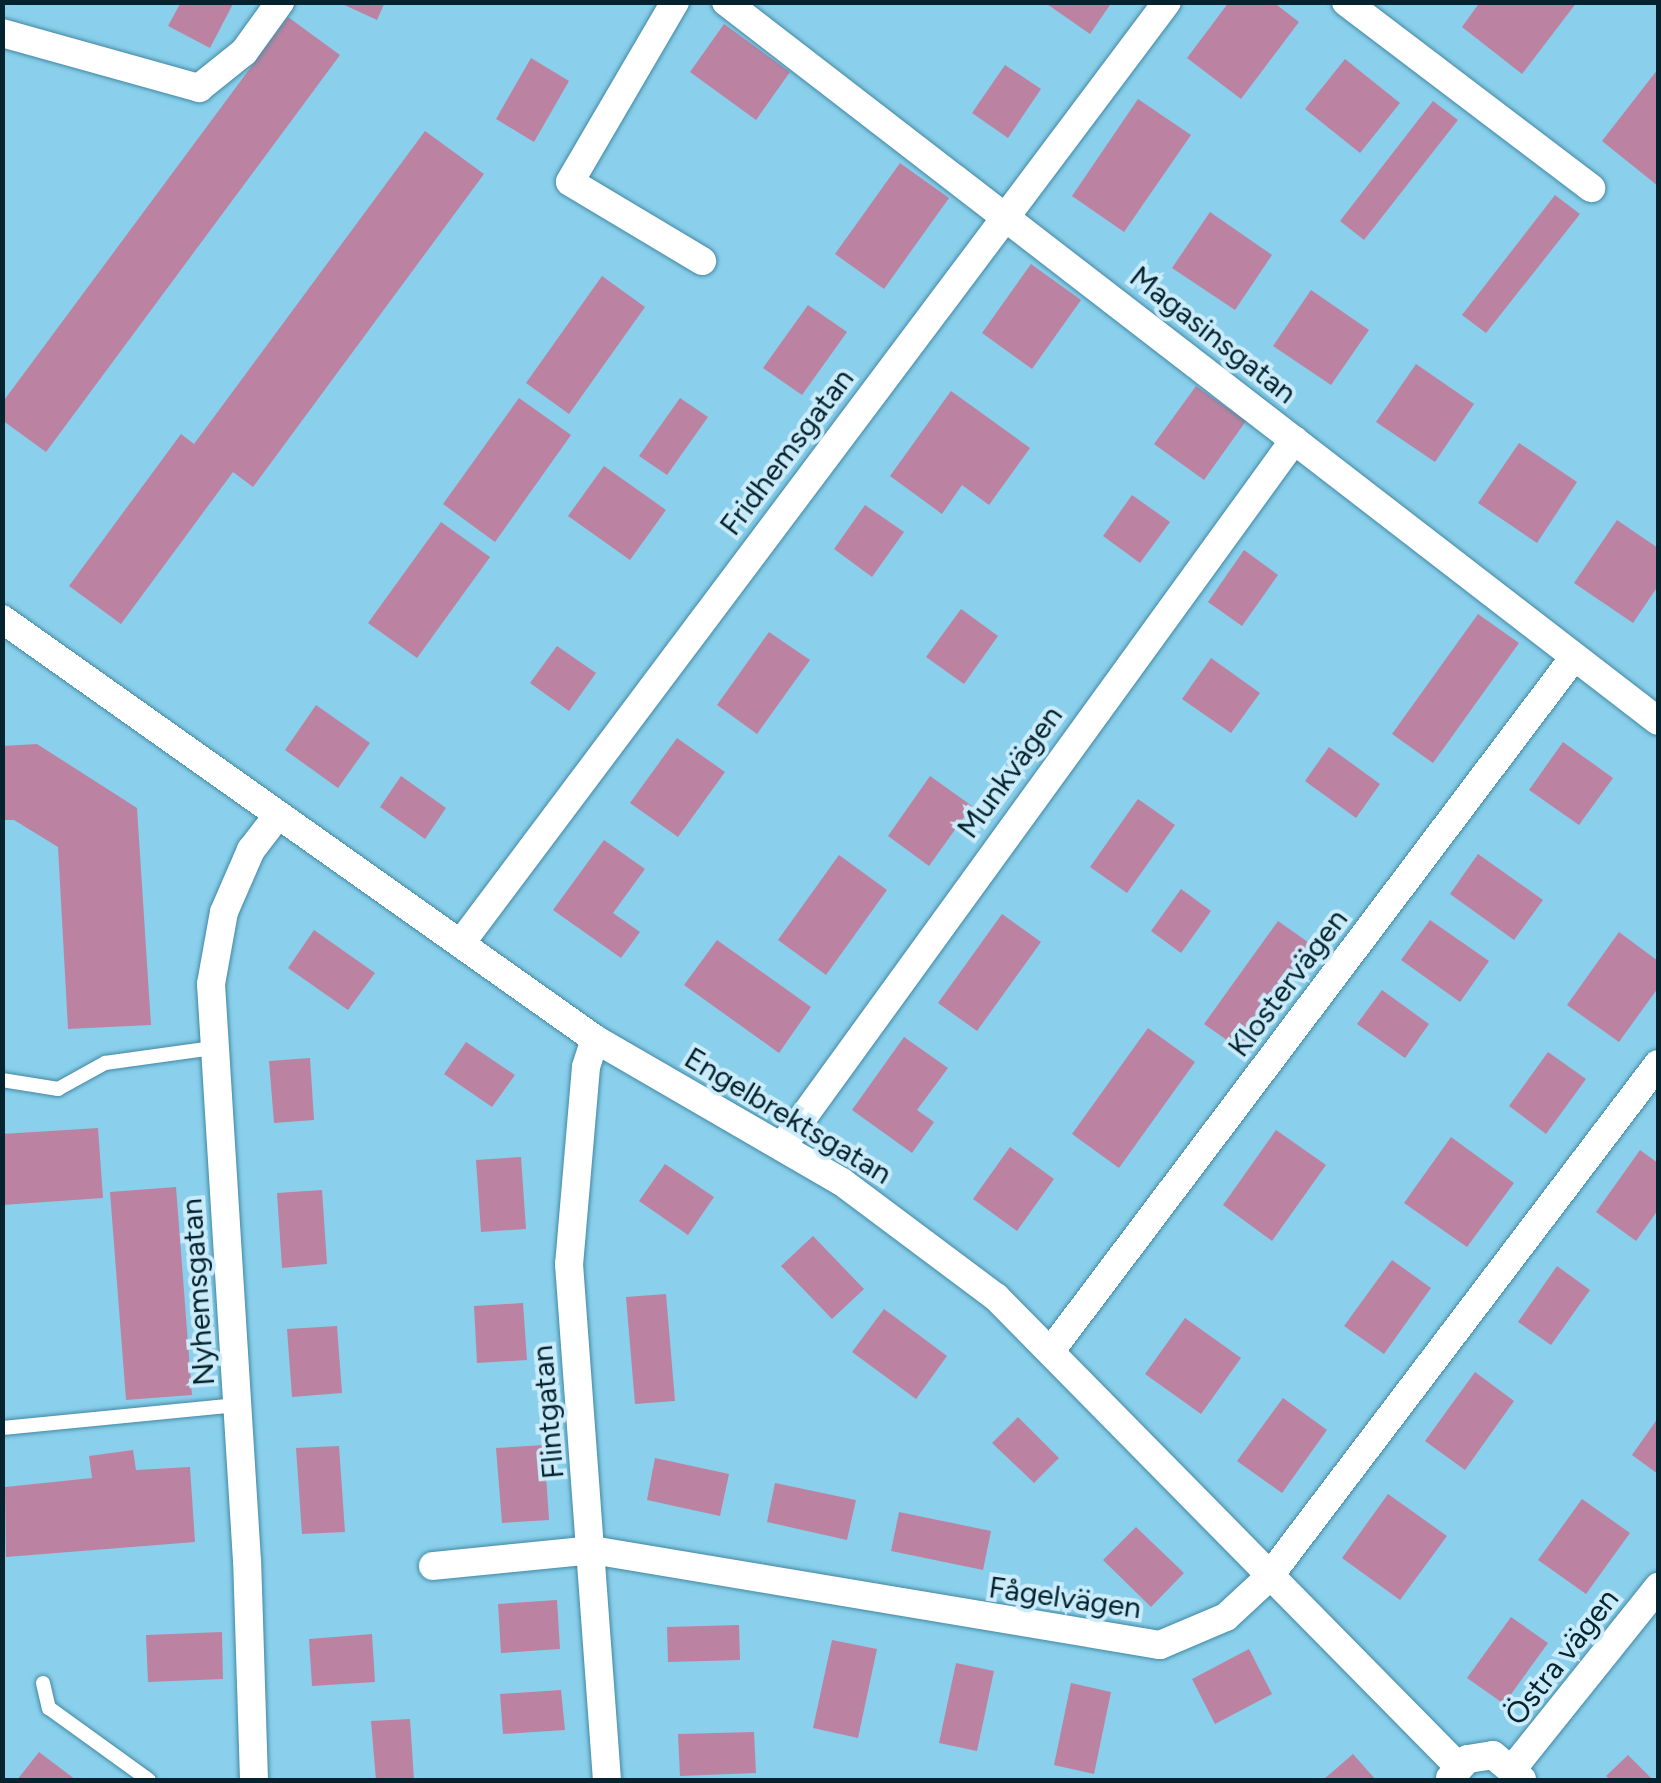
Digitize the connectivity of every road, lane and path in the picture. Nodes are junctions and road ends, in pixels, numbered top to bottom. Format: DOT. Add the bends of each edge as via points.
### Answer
graph roads {
  1 [pos="280,2"];
  2 [pos="675,2"];
  3 [pos="726,2"];
  4 [pos="1168,2"];
  5 [pos="1346,2"];
  6 [pos="2,32"];
  7 [pos="1591,188"];
  8 [pos="1007,216"];
  9 [pos="702,261"];
  10 [pos="1294,440"];
  11 [pos="2,618"];
  12 [pos="1574,656"];
  13 [pos="1658,721"];
  14 [pos="278,815"];
  15 [pos="462,943"];
  16 [pos="596,1039"];
  17 [pos="213,1048"];
  18 [pos="1658,1064"];
  19 [pos="2,1080"];
  20 [pos="783,1145"];
  21 [pos="1053,1348"];
  22 [pos="238,1405"];
  23 [pos="2,1428"];
  24 [pos="592,1550"];
  25 [pos="433,1566"];
  26 [pos="1268,1578"];
  27 [pos="1658,1586"];
  28 [pos="43,1683"];
  29 [pos="1454,1773"];
  30 [pos="1518,1774"];
  31 [pos="148,1780"];
  32 [pos="254,1780"];
  33 [pos="607,1780"];
  1 -- 6 [label="street" via="244,52 199,88"];
  2 -- 9 [label="street" via="570,182"];
  3 -- 8 [label="street, Magasinsgatan"];
  4 -- 8 [label="street, Fridhemsgatan"];
  5 -- 7 [label="street"];
  8 -- 10 [label="street, Magasinsgatan"];
  8 -- 15 [label="street, Fridhemsgatan"];
  10 -- 12 [label="street, Magasinsgatan"];
  10 -- 20 [label="street, Munkvägen"];
  11 -- 14 [label="street, Engelbrektsgatan"];
  12 -- 13 [label="street, Magasinsgatan"];
  12 -- 21 [label="street, Klostervägen"];
  14 -- 15 [label="street, Engelbrektsgatan"];
  14 -- 17 [label="street, Nyhemsgatan" via="251,850 218,932"];
  15 -- 16 [label="street, Engelbrektsgatan"];
  16 -- 20 [label="street, Engelbrektsgatan"];
  16 -- 24 [label="street, Flintgatan" via="586,1067 569,1264"];
  17 -- 19 [label="lane" via="105,1063 58,1090"];
  17 -- 22 [label="street, Nyhemsgatan"];
  18 -- 26 [label="street, Fågelvägen"];
  20 -- 21 [label="street, Engelbrektsgatan" via="902,1224"];
  21 -- 26 [label="street, Engelbrektsgatan"];
  22 -- 23 [label="lane"];
  22 -- 32 [label="street, Nyhemsgatan"];
  24 -- 25 [label="street, Fågelvägen"];
  24 -- 26 [label="street, Fågelvägen" via="1160,1645 1226,1617"];
  24 -- 33 [label="street, Flintgatan"];
  26 -- 29 [label="street, Engelbrektsgatan"];
  27 -- 30 [label="street, Östra vägen"];
  28 -- 31 [label="lane" via="49,1708"];
  29 -- 30 [label="street, Engelbrektsgatan" via="1480,1755"];
}
